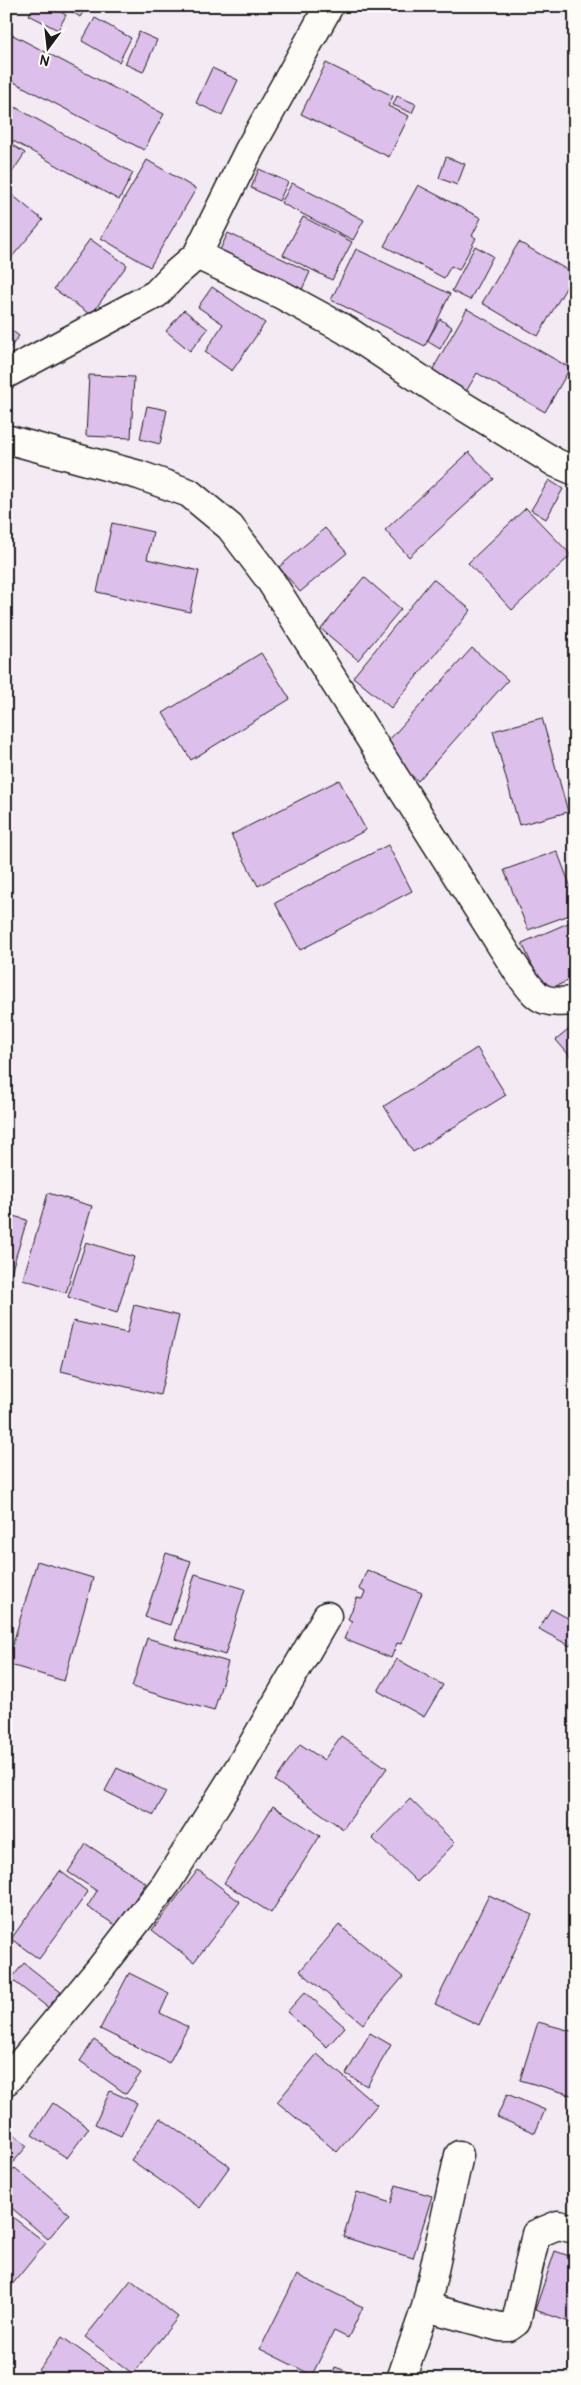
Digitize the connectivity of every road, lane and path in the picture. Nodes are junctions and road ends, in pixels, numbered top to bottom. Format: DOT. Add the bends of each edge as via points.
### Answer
graph roads {
  1 [pos="329,6"];
  2 [pos="198,256"];
  3 [pos="6,374"];
  4 [pos="6,439"];
  5 [pos="575,471"];
  6 [pos="575,1001"];
  7 [pos="327,1616"];
  8 [pos="6,2081"];
  9 [pos="459,2156"];
  10 [pos="575,2229"];
  11 [pos="426,2307"];
  12 [pos="401,2379"];
  1 -- 2 [label="street" via="249,150"];
  2 -- 3 [label="street" via="174,274 156,294"];
  2 -- 5 [label="street" via="280,294 346,330 436,390 556,463"];
  4 -- 6 [label="street" via="139,475 189,493 230,527 270,580 536,997 556,1003"];
  7 -- 8 [label="street" via="242,1763 166,1884"];
  9 -- 11 [label="street"];
  10 -- 11 [label="street" via="558,2225 536,2234 516,2322 510,2327"];
  11 -- 12 [label="street"];
}
